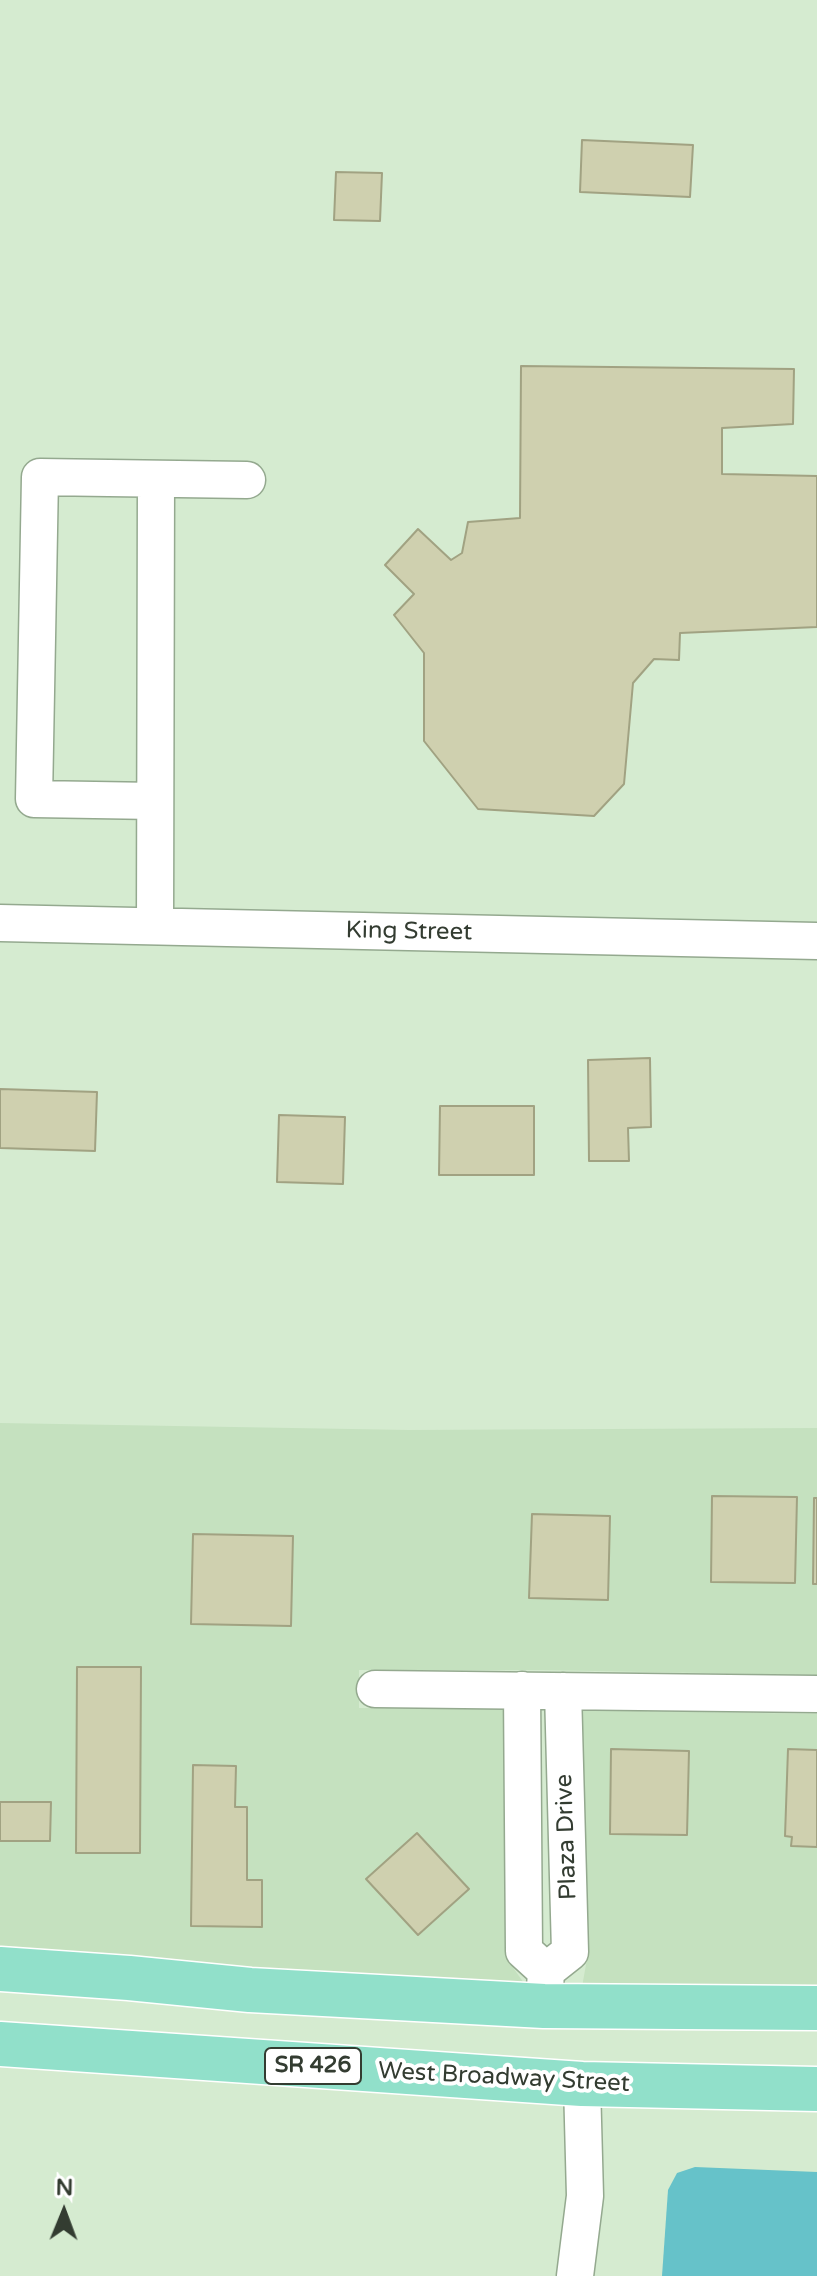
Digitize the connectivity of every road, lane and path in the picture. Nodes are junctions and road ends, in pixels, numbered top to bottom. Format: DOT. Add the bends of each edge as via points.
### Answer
graph roads {
  1 [pos="156,479"];
  2 [pos="247,480"];
  3 [pos="155,801"];
  4 [pos="0,923"];
  5 [pos="155,926"];
  6 [pos="817,941"];
  7 [pos="375,1689"];
  8 [pos="522,1690"];
  9 [pos="563,1691"];
  10 [pos="817,1694"];
  11 [pos="0,1969"];
  12 [pos="545,1989"];
  13 [pos="817,2008"];
  14 [pos="0,2044"];
  15 [pos="582,2084"];
  16 [pos="817,2089"];
  17 [pos="575,2276"];
  1 -- 2 [label="street"];
  1 -- 3 [label="street"];
  1 -- 3 [label="street" via="40,477 34,799"];
  3 -- 5 [label="street"];
  4 -- 5 [label="street, King Street"];
  5 -- 6 [label="street, King Street"];
  7 -- 8 [label="street"];
  8 -- 9 [label="street"];
  8 -- 12 [label="street, Plaza Drive" via="524,1951"];
  9 -- 10 [label="street"];
  9 -- 12 [label="street, Plaza Drive" via="570,1952"];
  11 -- 12 [label="main road" via="250,1990"];
  12 -- 13 [label="main road"];
  14 -- 15 [label="main road, West Broadway Street / SR 426"];
  15 -- 16 [label="main road, West Broadway Street / SR 426"];
  15 -- 17 [label="street" via="585,2196"];
}
